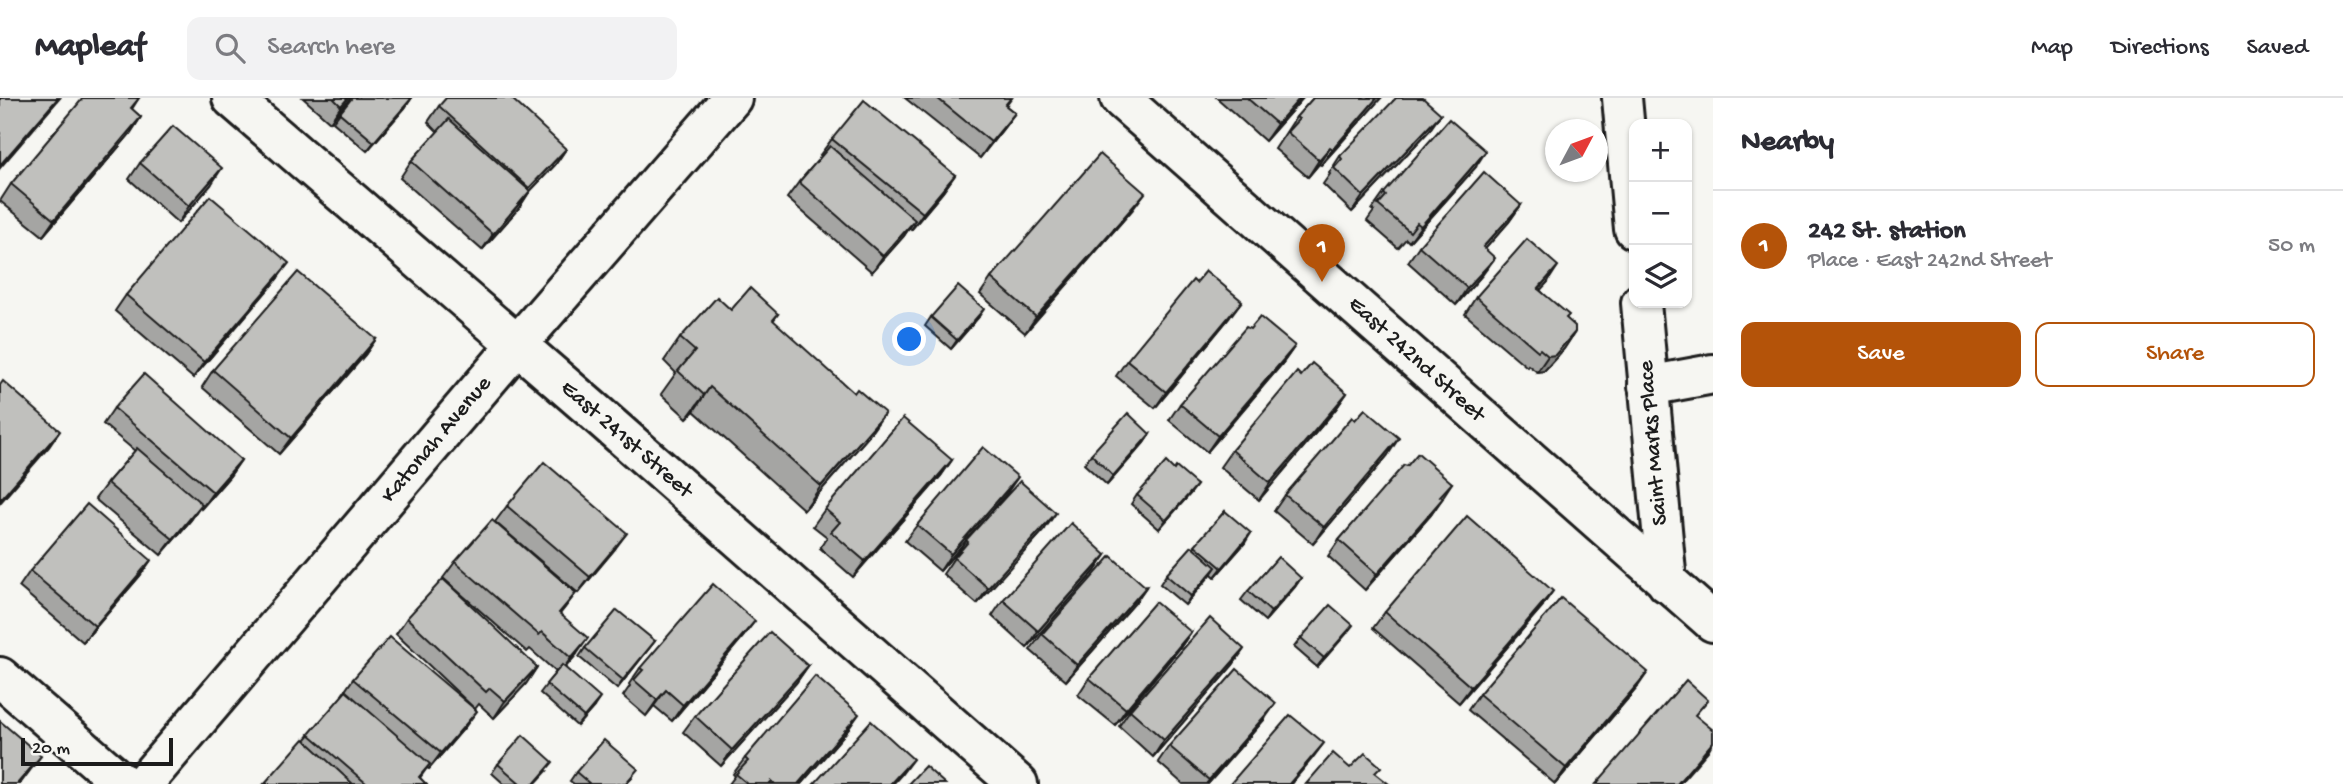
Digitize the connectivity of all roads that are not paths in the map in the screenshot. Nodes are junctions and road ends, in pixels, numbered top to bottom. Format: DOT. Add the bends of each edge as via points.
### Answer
graph roads {
  1 [pos="232,98"];
  2 [pos="732,98"];
  3 [pos="1120,98"];
  4 [pos="1622,98"];
  5 [pos="1630,182"];
  6 [pos="1641,308"];
  7 [pos="517,345"];
  8 [pos="1713,374"];
  9 [pos="1648,386"];
  10 [pos="1667,583"];
  11 [pos="1713,622"];
  12 [pos="0,677"];
  13 [pos="123,784"];
  14 [pos="143,784"];
  15 [pos="1018,784"];
  1 -- 7 [label="street, East 241st Street"];
  2 -- 7 [label="street, Katonah Avenue"];
  3 -- 10 [label="street, East 242nd Street"];
  4 -- 5 [label="street"];
  6 -- 9 [label="street, Saint Marks Place"];
  7 -- 14 [label="street, Katonah Avenue"];
  7 -- 15 [label="street, East 241st Street"];
  8 -- 9 [label="street"];
  9 -- 10 [label="street, Saint Marks Place"];
  10 -- 11 [label="street, East 242nd Street"];
  12 -- 13 [label="street"];
}
